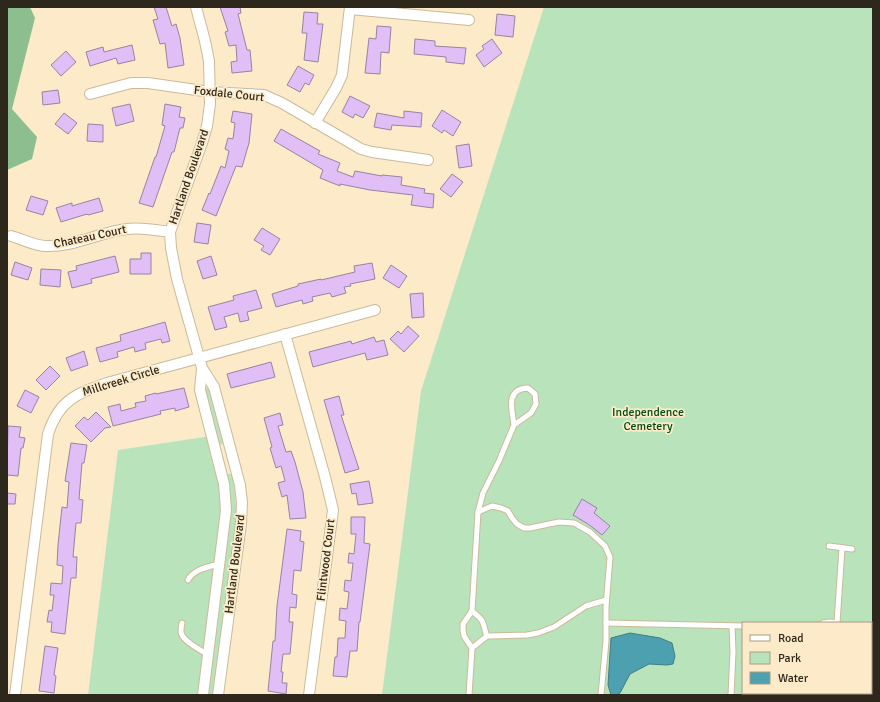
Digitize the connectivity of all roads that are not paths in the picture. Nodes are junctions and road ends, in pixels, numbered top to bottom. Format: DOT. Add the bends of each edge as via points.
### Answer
graph roads {
  1 [pos="196,7"];
  2 [pos="350,8"];
  3 [pos="469,20"];
  4 [pos="210,92"];
  5 [pos="90,94"];
  6 [pos="316,123"];
  7 [pos="428,160"];
  8 [pos="170,232"];
  9 [pos="11,236"];
  10 [pos="375,310"];
  11 [pos="285,334"];
  12 [pos="201,363"];
  13 [pos="514,425"];
  14 [pos="478,512"];
  15 [pos="829,546"];
  16 [pos="842,548"];
  17 [pos="852,549"];
  18 [pos="219,564"];
  19 [pos="188,580"];
  20 [pos="606,600"];
  21 [pos="472,611"];
  22 [pos="837,622"];
  23 [pos="182,623"];
  24 [pos="606,623"];
  25 [pos="732,626"];
  26 [pos="742,626"];
  27 [pos="487,636"];
  28 [pos="472,648"];
  29 [pos="208,654"];
  30 [pos="15,695"];
  31 [pos="203,695"];
  32 [pos="218,695"];
  33 [pos="309,695"];
  34 [pos="469,695"];
  35 [pos="601,695"];
  36 [pos="731,695"];
  1 -- 4 [label="street, Hartland Boulevard" via="206,40"];
  2 -- 3 [label="street"];
  2 -- 6 [label="street" via="342,75"];
  4 -- 5 [label="street, Foxdale Court" via="131,83"];
  4 -- 6 [label="street, Foxdale Court" via="264,95"];
  4 -- 8 [label="street, Hartland Boulevard" via="207,126"];
  6 -- 7 [label="street, Foxdale Court" via="361,149"];
  8 -- 9 [label="street, Chateau Court" via="126,229 55,246 44,246"];
  8 -- 12 [label="street, Hartland Boulevard" via="177,279"];
  10 -- 11 [label="street, Millcreek Circle"];
  11 -- 12 [label="street, Millcreek Circle"];
  11 -- 33 [label="street, Flintwood Court" via="332,510"];
  12 -- 18 [label="street, Hartland Boulevard" via="200,390 224,484 226,510"];
  12 -- 30 [label="street, Millcreek Circle" via="107,383 83,391 58,411 48,434"];
  12 -- 32 [label="street, Hartland Boulevard" via="214,386 240,484 242,503"];
  13 -- 13 [label="lane" via="511,401 520,388 528,388 535,394 536,404 531,413"];
  13 -- 14 [label="lane" via="483,493"];
  14 -- 20 [label="lane" via="492,506 508,511 517,524 524,528 559,522 574,523 590,532 605,546 610,557"];
  14 -- 21 [label="lane"];
  15 -- 16 [label="lane"];
  16 -- 17 [label="lane"];
  16 -- 22 [label="lane"];
  18 -- 19 [label="lane" via="201,569"];
  18 -- 29 [label="street, Hartland Boulevard"];
  20 -- 24 [label="lane"];
  20 -- 27 [label="lane" via="586,606 554,627 538,633"];
  21 -- 27 [label="lane" via="483,623"];
  21 -- 28 [label="lane" via="463,624 464,636"];
  23 -- 29 [label="lane" via="181,632 185,640"];
  24 -- 25 [label="lane"];
  24 -- 35 [label="lane"];
  25 -- 26 [label="lane"];
  25 -- 36 [label="lane"];
  27 -- 28 [label="lane"];
  28 -- 34 [label="lane"];
  29 -- 31 [label="street, Hartland Boulevard"];
}
